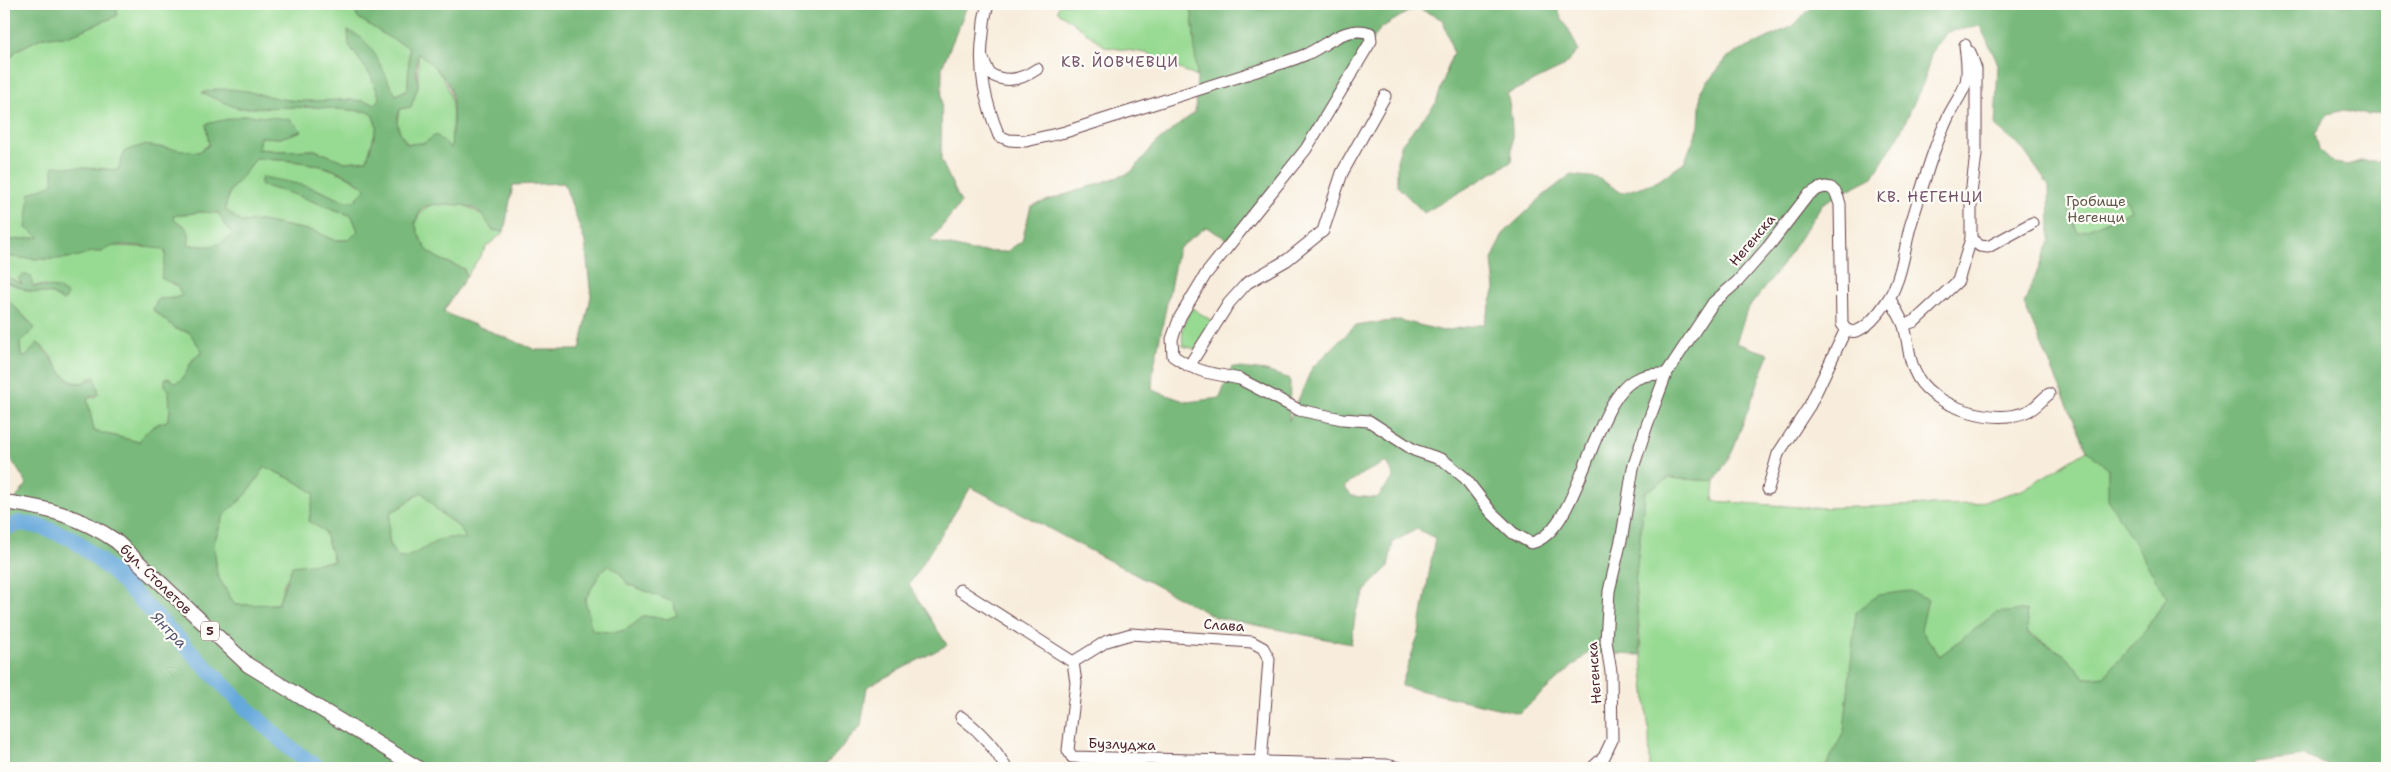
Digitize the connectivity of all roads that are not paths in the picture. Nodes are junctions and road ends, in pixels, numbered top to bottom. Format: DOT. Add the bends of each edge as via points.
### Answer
graph roads {
  1 [pos="990,4"];
  2 [pos="980,53"];
  3 [pos="1037,69"];
  4 [pos="1385,96"];
  5 [pos="2032,223"];
  6 [pos="1971,239"];
  7 [pos="1890,299"];
  8 [pos="1904,325"];
  9 [pos="1845,331"];
  10 [pos="1189,366"];
  11 [pos="1666,374"];
  12 [pos="2048,394"];
  13 [pos="1768,489"];
  14 [pos="4,502"];
  15 [pos="960,590"];
  16 [pos="1073,662"];
  17 [pos="961,717"];
  18 [pos="1261,763"];
  19 [pos="418,768"];
  20 [pos="1006,768"];
  21 [pos="1401,768"];
  22 [pos="1592,768"];
  1 -- 2 [label="street" via="986,11"];
  2 -- 3 [label="street" via="989,73 1004,80 1024,78"];
  2 -- 10 [label="street" via="987,107 999,136 1026,141 1066,132 1309,54 1349,31 1370,33 1371,40 1306,149 1206,274 1180,317 1172,339 1173,356"];
  4 -- 10 [label="street" via="1342,173 1323,231 1287,260 1247,283 1229,303"];
  5 -- 6 [label="street" via="1988,247 1980,246"];
  6 -- 7 [label="street" via="1976,69 1965,44 1966,84 1934,151"];
  6 -- 8 [label="street" via="1958,280 1915,321"];
  7 -- 8 [label="street"];
  7 -- 9 [label="street" via="1859,331"];
  8 -- 12 [label="street" via="1918,378 1934,394 1955,406 1985,416 2017,415 2030,411"];
  9 -- 11 [label="street, Негенска" via="1842,324 1840,204 1836,193 1825,186 1808,195 1768,247 1713,303"];
  9 -- 13 [label="street" via="1810,405 1778,454"];
  10 -- 11 [label="street" via="1240,379 1299,410 1369,421 1414,450 1443,460 1465,478 1491,512 1513,533 1531,542 1540,540 1565,508 1582,476 1606,416 1624,389 1635,379 1650,374"];
  11 -- 22 [label="street, Негенска" via="1634,468 1609,592 1606,641 1611,672 1612,740 1604,756"];
  14 -- 19 [label="main road, бул. Столетов / 5" via="63,514 100,530 116,541 248,665"];
  15 -- 16 [label="street"];
  16 -- 18 [label="street, Бузлуджа" via="1076,683 1068,750 1072,757"];
  16 -- 18 [label="street, Слава" via="1107,641 1131,634 1252,642 1263,648 1269,659"];
  17 -- 20 [label="street" via="977,729"];
  18 -- 21 [label="street, Бузлуджа"];
}
